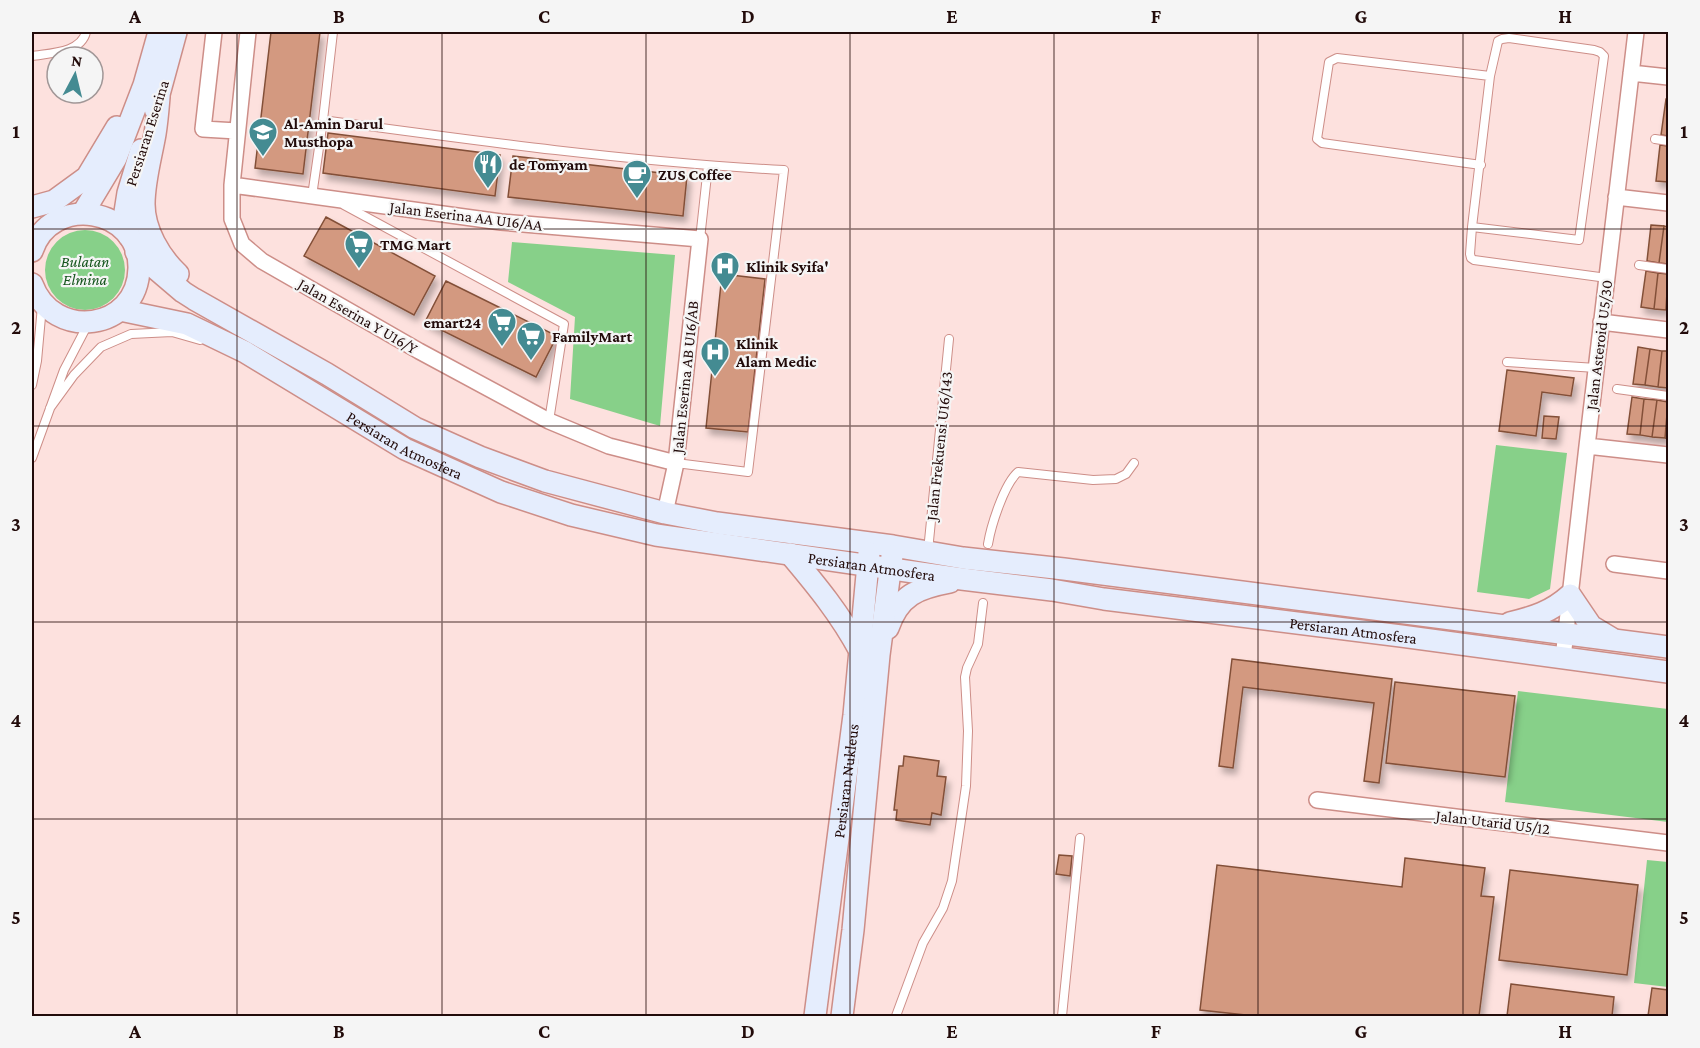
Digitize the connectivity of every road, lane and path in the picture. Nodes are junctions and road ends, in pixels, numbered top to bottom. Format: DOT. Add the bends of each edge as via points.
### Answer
graph roads {
  1 [pos="86,32"];
  2 [pos="159,32"];
  3 [pos="176,32"];
  4 [pos="214,32"];
  5 [pos="248,32"];
  6 [pos="333,32"];
  7 [pos="1636,32"];
  8 [pos="32,56"];
  9 [pos="1631,73"];
  10 [pos="1490,76"];
  11 [pos="1668,77"];
  12 [pos="152,91"];
  13 [pos="323,120"];
  14 [pos="237,131"];
  15 [pos="1655,139"];
  16 [pos="1668,141"];
  17 [pos="1481,165"];
  18 [pos="708,166"];
  19 [pos="232,185"];
  20 [pos="312,196"];
  21 [pos="1616,197"];
  22 [pos="332,199"];
  23 [pos="1668,203"];
  24 [pos="32,207"];
  25 [pos="83,213"];
  26 [pos="53,223"];
  27 [pos="32,227"];
  28 [pos="1472,227"];
  29 [pos="700,239"];
  30 [pos="132,244"];
  31 [pos="32,251"];
  32 [pos="1639,265"];
  33 [pos="1668,269"];
  34 [pos="1607,278"];
  35 [pos="32,284"];
  36 [pos="42,304"];
  37 [pos="120,310"];
  38 [pos="1601,322"];
  39 [pos="89,323"];
  40 [pos="1668,330"];
  41 [pos="949,339"];
  42 [pos="270,342"];
  43 [pos="245,352"];
  44 [pos="1507,362"];
  45 [pos="1596,368"];
  46 [pos="32,385"];
  47 [pos="1617,389"];
  48 [pos="1668,396"];
  49 [pos="50,408"];
  50 [pos="549,421"];
  51 [pos="1587,446"];
  52 [pos="1668,455"];
  53 [pos="32,458"];
  54 [pos="676,463"];
  55 [pos="1134,463"];
  56 [pos="665,513"];
  57 [pos="870,543"];
  58 [pos="988,544"];
  59 [pos="893,546"];
  60 [pos="928,552"];
  61 [pos="790,554"];
  62 [pos="1614,564"];
  63 [pos="868,566"];
  64 [pos="890,569"];
  65 [pos="1668,571"];
  66 [pos="962,579"];
  67 [pos="1570,595"];
  68 [pos="982,603"];
  69 [pos="1498,626"];
  70 [pos="1565,634"];
  71 [pos="1614,640"];
  72 [pos="1668,647"];
  73 [pos="870,653"];
  74 [pos="1563,658"];
  75 [pos="1668,672"];
  76 [pos="1317,800"];
  77 [pos="1080,838"];
  78 [pos="1668,843"];
  79 [pos="815,1017"];
  80 [pos="842,1017"];
  81 [pos="896,1017"];
  82 [pos="1062,1017"];
  1 -- 8 [label="lane" via="84,40 74,48"];
  2 -- 12 [label="street, Persiaran Eserina"];
  3 -- 12 [label="street, Persiaran Eserina"];
  4 -- 14 [label="street" via="203,129"];
  5 -- 14 [label="street, Jalan Eserina Y U16/Y"];
  6 -- 13 [label="lane"];
  7 -- 9 [label="street, Jalan Asteroid U5/30"];
  9 -- 11 [label="street"];
  9 -- 21 [label="street, Jalan Asteroid U5/30"];
  10 -- 17 [label="lane"];
  10 -- 17 [label="lane" via="1337,58 1329,62 1317,139 1322,143"];
  10 -- 28 [label="lane" via="1502,39 1594,50 1604,56 1579,240"];
  12 -- 24 [label="street" via="87,177 54,201"];
  12 -- 25 [label="street, Persiaran Eserina"];
  12 -- 30 [label="street, Persiaran Eserina" via="125,212"];
  12 -- 42 [label="street" via="156,131 144,192 152,237 170,267"];
  13 -- 18 [label="lane" via="506,145"];
  13 -- 20 [label="lane"];
  14 -- 19 [label="street, Jalan Eserina Y U16/Y"];
  15 -- 16 [label="lane"];
  17 -- 28 [label="lane"];
  18 -- 29 [label="lane"];
  18 -- 54 [label="lane" via="784,170 748,472"];
  19 -- 20 [label="street, Jalan Eserina AA U16/AA"];
  19 -- 50 [label="street, Jalan Eserina Y U16/Y" via="232,219 242,244 262,261"];
  20 -- 22 [label="street, Jalan Eserina AA U16/AA"];
  21 -- 23 [label="street"];
  21 -- 34 [label="street, Jalan Asteroid U5/30"];
  22 -- 29 [label="street, Jalan Eserina AA U16/AA" via="501,222"];
  22 -- 50 [label="lane" via="564,324"];
  25 -- 26 [label="street"];
  25 -- 30 [label="street, Persiaran Atmosfera" via="117,224"];
  26 -- 27 [label="street"];
  26 -- 31 [label="street" via="37,238"];
  28 -- 34 [label="lane" via="1470,254 1474,260"];
  29 -- 54 [label="street, Jalan Eserina AB U16/AB"];
  30 -- 37 [label="street, Persiaran Eserina" via="139,267 137,283"];
  30 -- 42 [label="street, Persiaran Atmosfera" via="183,292"];
  32 -- 33 [label="lane"];
  34 -- 38 [label="street, Jalan Asteroid U5/30"];
  35 -- 36 [label="street"];
  36 -- 39 [label="street" via="72,322"];
  36 -- 46 [label="lane"];
  37 -- 39 [label="street"];
  37 -- 43 [label="street, Persiaran Atmosfera" via="187,324"];
  38 -- 40 [label="street"];
  38 -- 45 [label="street, Jalan Asteroid U5/30"];
  39 -- 49 [label="lane" via="64,370"];
  41 -- 60 [label="lane, Jalan Frekuensi U16/143"];
  42 -- 56 [label="street, Persiaran Atmosfera" via="415,428 480,457 545,481"];
  43 -- 49 [label="lane" via="172,332 131,334 101,347"];
  43 -- 61 [label="street, Persiaran Atmosfera" via="405,449 501,492 571,515 656,535"];
  44 -- 45 [label="lane"];
  45 -- 51 [label="street, Jalan Asteroid U5/30"];
  47 -- 48 [label="lane"];
  49 -- 53 [label="lane"];
  50 -- 54 [label="street, Jalan Eserina Y U16/Y" via="609,446"];
  51 -- 52 [label="street"];
  51 -- 67 [label="street, Jalan Asteroid U5/30"];
  54 -- 56 [label="street, Jalan Eserina AB U16/AB"];
  55 -- 58 [label="lane" via="1116,479 1018,472 1005,491"];
  56 -- 57 [label="street, Persiaran Atmosfera"];
  57 -- 59 [label="street, Persiaran Atmosfera"];
  57 -- 63 [label="street, Persiaran Nukleus"];
  59 -- 60 [label="street, Persiaran Atmosfera"];
  59 -- 64 [label="street, Persiaran Nukleus"];
  60 -- 69 [label="street, Persiaran Atmosfera"];
  61 -- 63 [label="street, Persiaran Atmosfera"];
  61 -- 73 [label="street"];
  62 -- 65 [label="street"];
  63 -- 64 [label="street, Persiaran Atmosfera"];
  63 -- 73 [label="street, Persiaran Nukleus"];
  64 -- 66 [label="street, Persiaran Atmosfera"];
  64 -- 73 [label="street, Persiaran Nukleus"];
  66 -- 73 [label="street" via="927,586 907,598"];
  66 -- 74 [label="street, Persiaran Atmosfera"];
  67 -- 69 [label="street" via="1551,610"];
  67 -- 70 [label="street, Jalan Asteroid U5/30"];
  67 -- 71 [label="street" via="1592,627"];
  68 -- 81 [label="lane" via="978,644 964,677 968,731 966,786 952,881"];
  69 -- 70 [label="street, Persiaran Atmosfera"];
  70 -- 71 [label="street, Persiaran Atmosfera"];
  70 -- 74 [label="street, Jalan Asteroid U5/30"];
  71 -- 72 [label="street, Persiaran Atmosfera"];
  73 -- 79 [label="street, Persiaran Nukleus" via="854,715"];
  73 -- 80 [label="street, Persiaran Nukleus" via="853,930"];
  74 -- 75 [label="street, Persiaran Atmosfera"];
  76 -- 78 [label="street, Jalan Utarid U5/12"];
  77 -- 82 [label="lane"];
}
